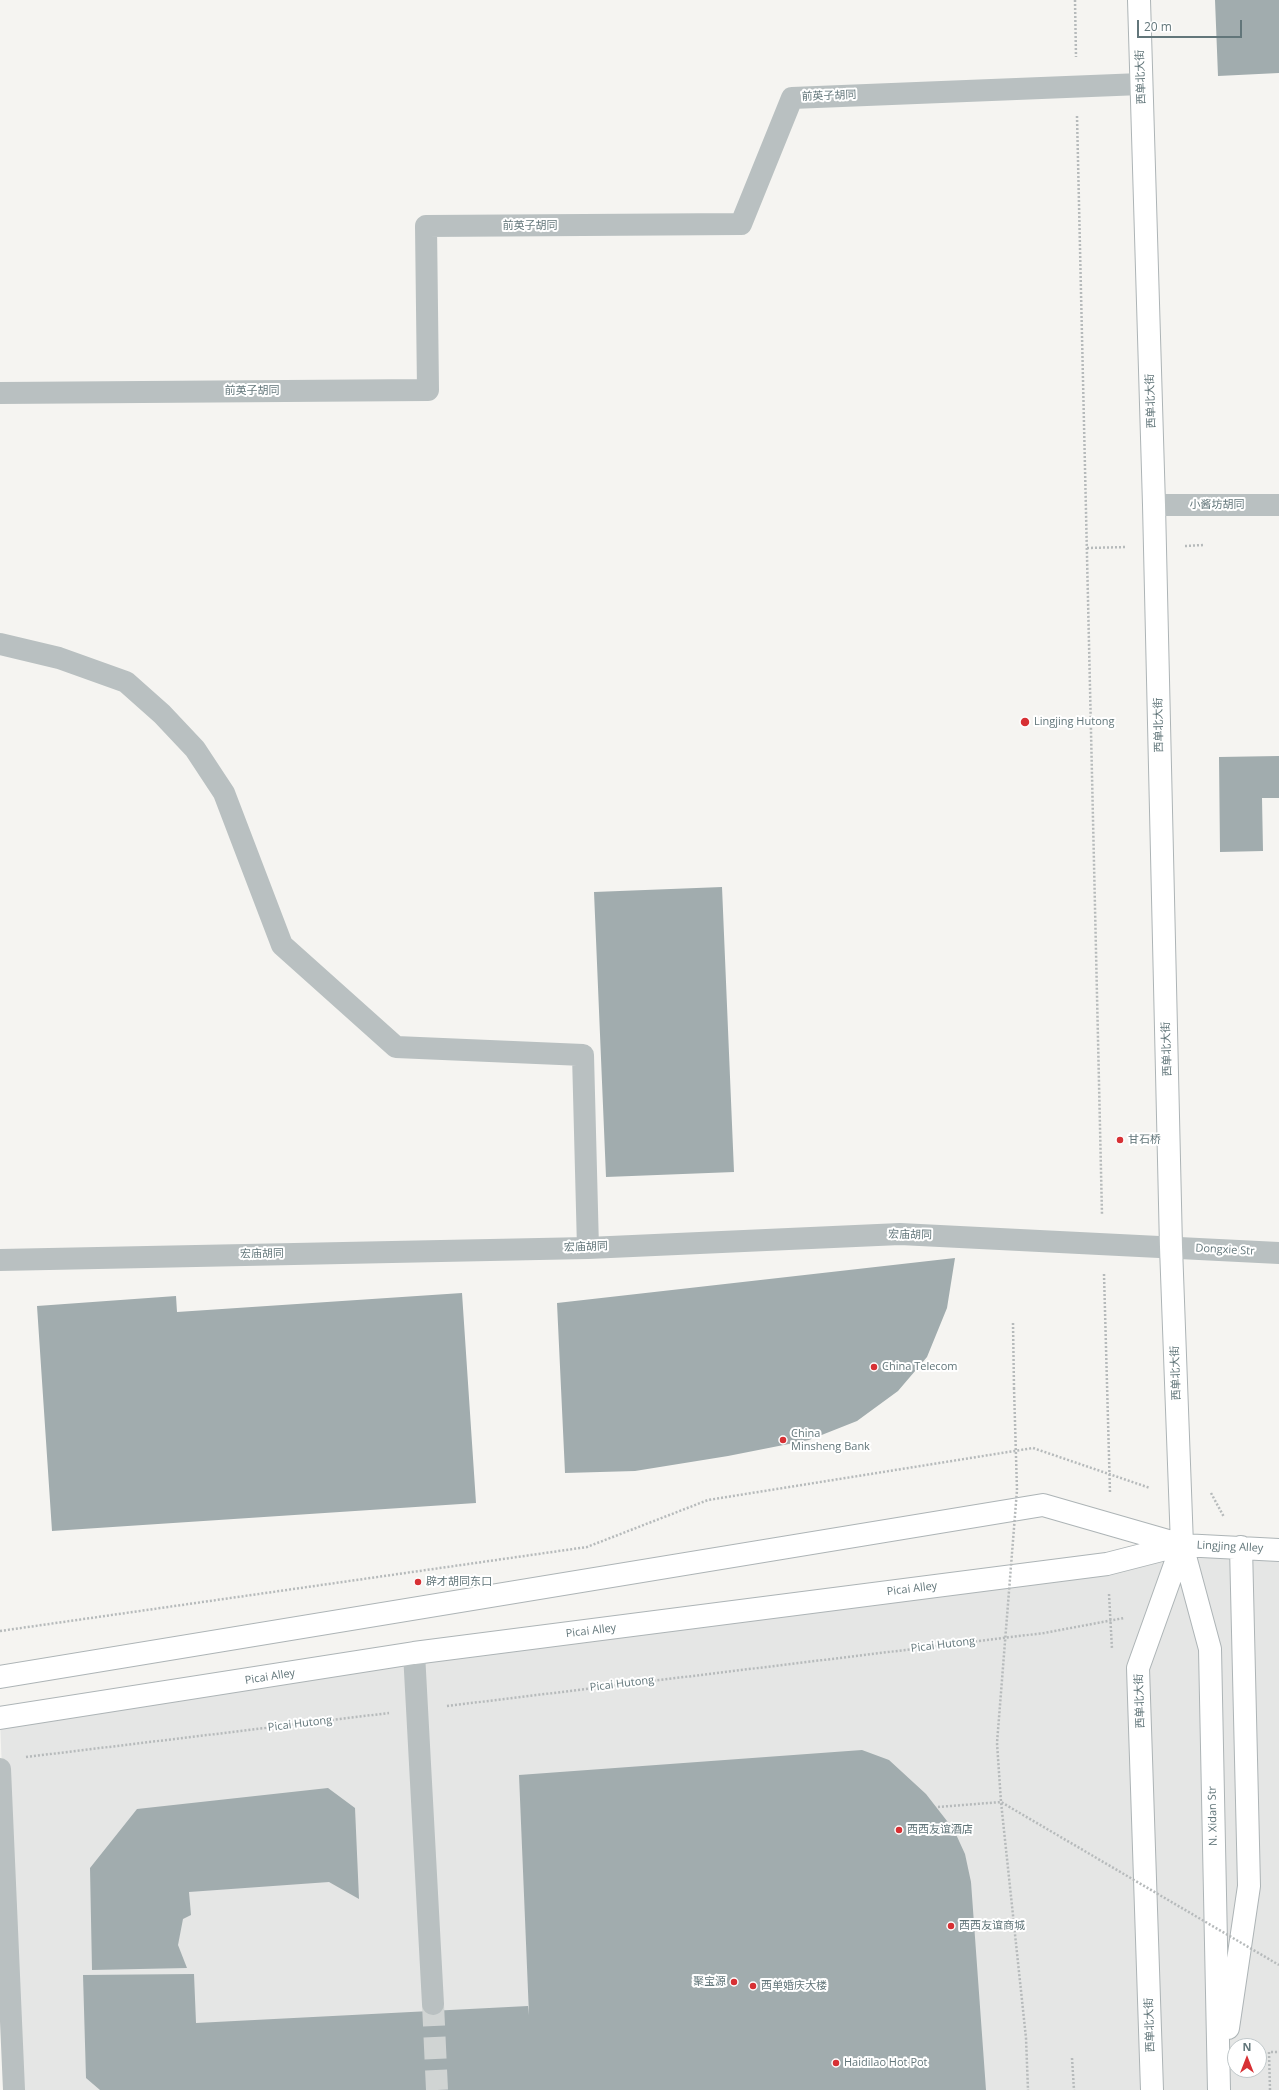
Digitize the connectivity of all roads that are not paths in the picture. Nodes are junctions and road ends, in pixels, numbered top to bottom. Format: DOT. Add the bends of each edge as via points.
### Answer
graph roads {
  1 [pos="1138,0"];
  2 [pos="1141,84"];
  3 [pos="0,393"];
  4 [pos="1154,505"];
  5 [pos="1279,505"];
  6 [pos="0,644"];
  7 [pos="1171,1247"];
  8 [pos="588,1248"];
  9 [pos="1279,1254"];
  10 [pos="0,1260"];
  11 [pos="1182,1545"];
  12 [pos="1241,1547"];
  13 [pos="1279,1550"];
  14 [pos="414,1653"];
  15 [pos="0,1677"];
  16 [pos="0,1718"];
  17 [pos="0,1769"];
  18 [pos="433,2004"];
  19 [pos="1219,2089"];
  20 [pos="14,2090"];
  21 [pos="1152,2090"];
  1 -- 2 [label="main road, 西单北大街"];
  2 -- 3 [label="street, 前英子胡同" via="792,98 741,224 426,226 428,390"];
  2 -- 4 [label="main road, 西单北大街"];
  4 -- 5 [label="street, 小酱坊胡同"];
  4 -- 7 [label="main road, 西单北大街"];
  6 -- 8 [label="street" via="59,658 126,682 162,714 195,749 224,793 282,945 396,1047 583,1055"];
  7 -- 8 [label="street, 宏庙胡同" via="900,1234"];
  7 -- 9 [label="street, Dongxie Str"];
  7 -- 11 [label="main road, 西单北大街"];
  8 -- 10 [label="street, 宏庙胡同"];
  11 -- 12 [label="main road, Lingjing Alley"];
  11 -- 14 [label="main road, Picai Alley" via="1107,1564"];
  11 -- 15 [label="main road" via="1042,1506"];
  11 -- 19 [label="main road, N. Xidan Str" via="1210,1649"];
  11 -- 21 [label="main road, 西单北大街" via="1138,1668"];
  12 -- 13 [label="main road, Lingjing Alley"];
  12 -- 19 [label="main road" via="1249,1886"];
  14 -- 16 [label="main road, Picai Alley"];
  14 -- 18 [label="street"];
  17 -- 20 [label="street"];
}
